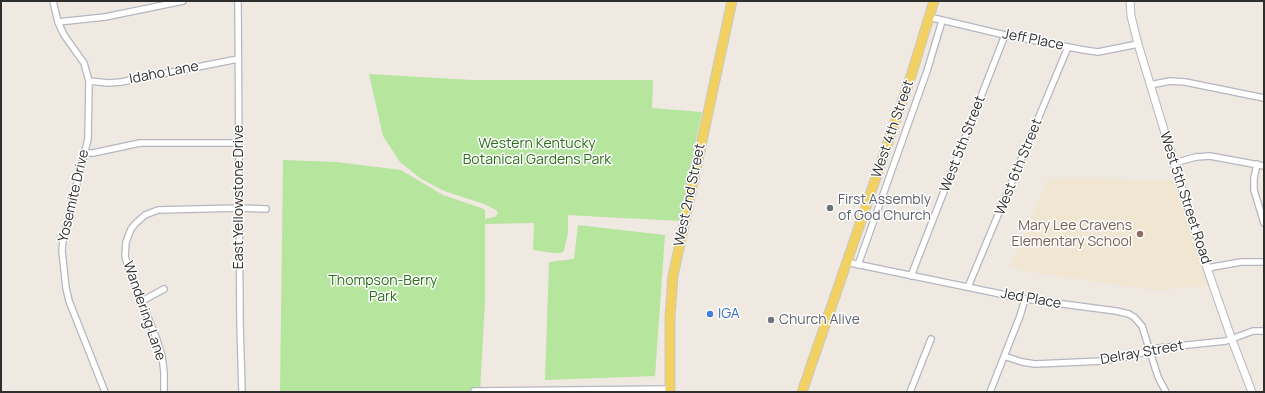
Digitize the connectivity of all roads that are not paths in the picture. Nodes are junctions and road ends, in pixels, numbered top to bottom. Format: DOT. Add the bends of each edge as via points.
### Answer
graph roads {
  1 [pos="53,1"];
  2 [pos="183,1"];
  3 [pos="238,1"];
  4 [pos="732,1"];
  5 [pos="932,1"];
  6 [pos="1130,1"];
  7 [pos="930,17"];
  8 [pos="942,21"];
  9 [pos="58,22"];
  10 [pos="1005,35"];
  11 [pos="1138,44"];
  12 [pos="1068,47"];
  13 [pos="238,59"];
  14 [pos="89,81"];
  15 [pos="1150,85"];
  16 [pos="1264,98"];
  17 [pos="239,143"];
  18 [pos="84,153"];
  19 [pos="1174,163"];
  20 [pos="1257,164"];
  21 [pos="1264,166"];
  22 [pos="240,208"];
  23 [pos="266,209"];
  24 [pos="1264,223"];
  25 [pos="846,262"];
  26 [pos="1264,262"];
  27 [pos="858,265"];
  28 [pos="1207,268"];
  29 [pos="911,276"];
  30 [pos="968,288"];
  31 [pos="164,290"];
  32 [pos="1026,299"];
  33 [pos="142,301"];
  34 [pos="1264,331"];
  35 [pos="931,339"];
  36 [pos="1232,340"];
  37 [pos="1149,350"];
  38 [pos="1004,356"];
  39 [pos="474,391"];
  40 [pos="670,391"];
  41 [pos="105,392"];
  42 [pos="164,392"];
  43 [pos="242,392"];
  44 [pos="802,392"];
  45 [pos="910,392"];
  46 [pos="990,392"];
  47 [pos="1166,392"];
  48 [pos="1252,392"];
  1 -- 9 [label="street, Yosemite Drive"];
  2 -- 9 [label="street" via="105,17"];
  3 -- 13 [label="street, East Yellowstone Drive"];
  4 -- 40 [label="main road, West 2nd Street" via="673,276"];
  5 -- 7 [label="main road, West 4th Street"];
  6 -- 11 [label="street, West 5th Street Road"];
  7 -- 8 [label="street, Jeff Place"];
  7 -- 25 [label="main road, West 4th Street" via="912,76"];
  8 -- 10 [label="street, Jeff Place"];
  8 -- 27 [label="street, West 4th Street"];
  9 -- 14 [label="street, Yosemite Drive" via="84,64"];
  10 -- 12 [label="street, Jeff Place"];
  10 -- 29 [label="street, West 5th Street"];
  11 -- 12 [label="street, Jeff Place" via="1098,52"];
  11 -- 15 [label="street, West 5th Street Road"];
  12 -- 30 [label="street, West 6th Street"];
  13 -- 14 [label="street, Idaho Lane" via="121,82"];
  13 -- 17 [label="street, East Yellowstone Drive"];
  14 -- 18 [label="street, Yosemite Drive" via="89,132"];
  15 -- 16 [label="street" via="1170,81 1185,82"];
  15 -- 19 [label="street, West 5th Street Road"];
  17 -- 18 [label="street" via="140,143"];
  17 -- 22 [label="street, East Yellowstone Drive"];
  18 -- 41 [label="street, Yosemite Drive" via="62,251 69,301"];
  19 -- 20 [label="street" via="1210,156"];
  19 -- 28 [label="street, West 5th Street Road"];
  20 -- 21 [label="street"];
  20 -- 24 [label="street" via="1254,190"];
  22 -- 23 [label="street, Wandering Lane"];
  22 -- 33 [label="street, Wandering Lane" via="164,209 151,212 140,219 128,236 125,250 129,270"];
  22 -- 43 [label="street, East Yellowstone Drive"];
  25 -- 27 [label="street, Jed Place"];
  25 -- 44 [label="main road, West 4th Street"];
  26 -- 28 [label="street" via="1241,262"];
  27 -- 29 [label="street, Jed Place"];
  28 -- 36 [label="street, West 5th Street Road"];
  29 -- 30 [label="street, Jed Place"];
  30 -- 32 [label="street, Jed Place"];
  31 -- 33 [label="street"];
  32 -- 37 [label="street, Jed Place" via="1129,314 1142,326"];
  32 -- 38 [label="street"];
  33 -- 42 [label="street, Wandering Lane" via="162,356"];
  34 -- 36 [label="street, Delray Street" via="1253,331"];
  35 -- 45 [label="street"];
  36 -- 37 [label="street, Delray Street"];
  36 -- 48 [label="street, West 5th Street Road"];
  37 -- 38 [label="street, Delray Street" via="1117,359 1050,363 1022,362"];
  37 -- 47 [label="street, Jed Place"];
  38 -- 46 [label="street"];
  39 -- 40 [label="street"];
}
